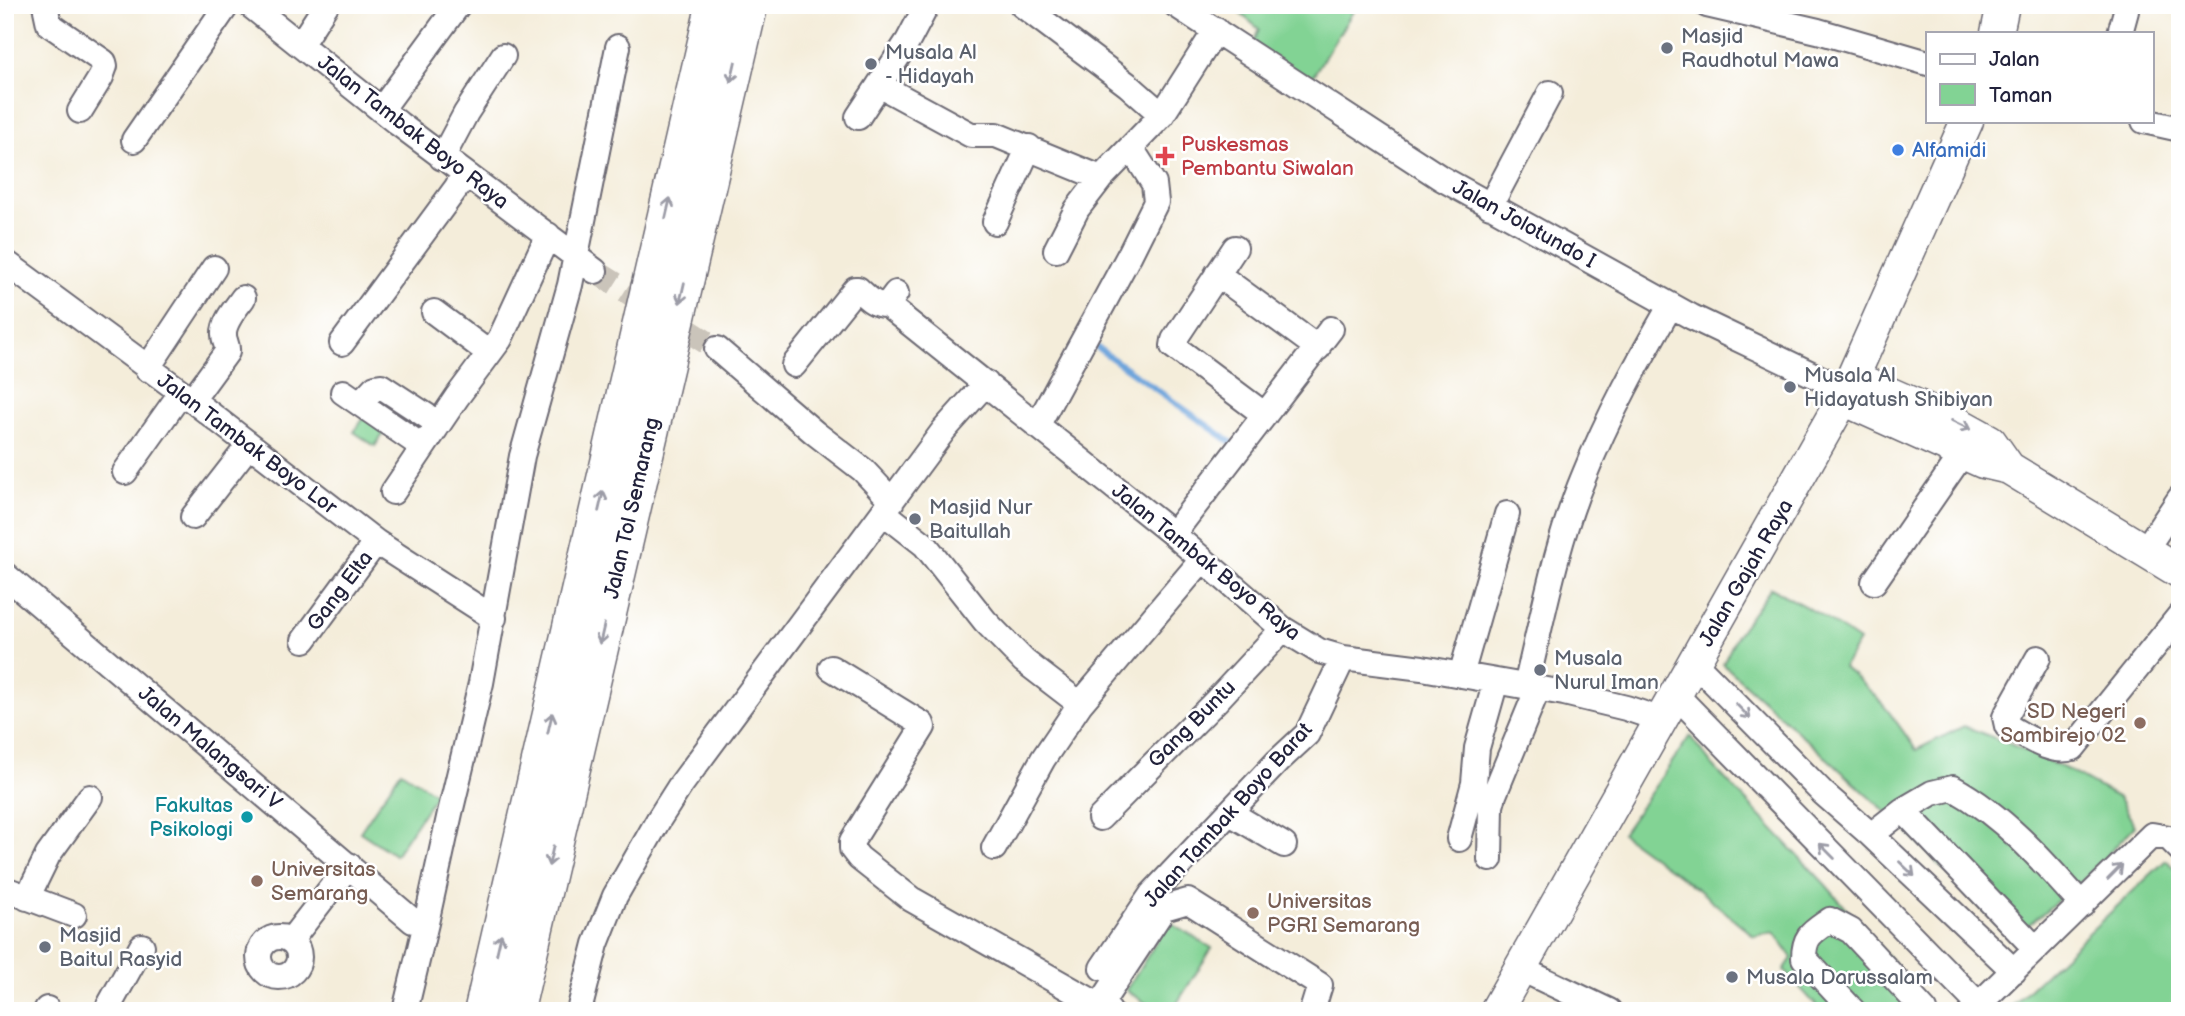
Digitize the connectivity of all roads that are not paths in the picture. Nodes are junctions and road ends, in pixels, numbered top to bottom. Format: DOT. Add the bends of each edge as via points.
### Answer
graph roads {
  1 [pos="49,5"];
  2 [pos="227,5"];
  3 [pos="250,5"];
  4 [pos="326,5"];
  5 [pos="458,5"];
  6 [pos="715,5"];
  7 [pos="749,5"];
  8 [pos="927,5"];
  9 [pos="1022,5"];
  10 [pos="1176,5"];
  11 [pos="1707,5"];
  12 [pos="2003,5"];
  13 [pos="1216,30"];
  14 [pos="1997,32"];
  15 [pos="300,45"];
  16 [pos="618,47"];
  17 [pos="503,56"];
  18 [pos="1926,62"];
  19 [pos="879,85"];
  20 [pos="1550,93"];
  21 [pos="381,110"];
  22 [pos="80,111"];
  23 [pos="1162,115"];
  24 [pos="858,117"];
  25 [pos="1967,122"];
  26 [pos="2148,122"];
  27 [pos="2180,129"];
  28 [pos="134,140"];
  29 [pos="1029,147"];
  30 [pos="1131,148"];
  31 [pos="442,158"];
  32 [pos="464,174"];
  33 [pos="1101,178"];
  34 [pos="1490,206"];
  35 [pos="995,222"];
  36 [pos="548,235"];
  37 [pos="1235,248"];
  38 [pos="1056,250"];
  39 [pos="5,262"];
  40 [pos="586,264"];
  41 [pos="214,268"];
  42 [pos="1217,274"];
  43 [pos="243,298"];
  44 [pos="1671,305"];
  45 [pos="434,312"];
  46 [pos="342,343"];
  47 [pos="717,349"];
  48 [pos="489,353"];
  49 [pos="794,365"];
  50 [pos="147,369"];
  51 [pos="986,383"];
  52 [pos="1848,389"];
  53 [pos="187,397"];
  54 [pos="1265,415"];
  55 [pos="439,424"];
  56 [pos="1037,426"];
  57 [pos="248,445"];
  58 [pos="423,447"];
  59 [pos="1963,453"];
  60 [pos="2009,468"];
  61 [pos="125,472"];
  62 [pos="393,492"];
  63 [pos="2180,498"];
  64 [pos="888,507"];
  65 [pos="1507,514"];
  66 [pos="193,517"];
  67 [pos="1173,534"];
  68 [pos="376,542"];
  69 [pos="2145,550"];
  70 [pos="1202,560"];
  71 [pos="2180,572"];
  72 [pos="5,575"];
  73 [pos="1874,582"];
  74 [pos="2180,615"];
  75 [pos="495,618"];
  76 [pos="1283,629"];
  77 [pos="304,640"];
  78 [pos="1343,658"];
  79 [pos="2038,659"];
  80 [pos="1695,663"];
  81 [pos="831,668"];
  82 [pos="1461,675"];
  83 [pos="1496,681"];
  84 [pos="1532,687"];
  85 [pos="1080,705"];
  86 [pos="1669,707"];
  87 [pos="90,797"];
  88 [pos="1903,810"];
  89 [pos="1230,813"];
  90 [pos="1100,818"];
  91 [pos="1871,835"];
  92 [pos="1459,839"];
  93 [pos="1284,845"];
  94 [pos="994,849"];
  95 [pos="2180,849"];
  96 [pos="1490,859"];
  97 [pos="349,865"];
  98 [pos="16,893"];
  99 [pos="2082,905"];
  100 [pos="74,915"];
  101 [pos="420,922"];
  102 [pos="291,940"];
  103 [pos="142,946"];
  104 [pos="2036,949"];
  105 [pos="1102,968"];
  106 [pos="1519,968"];
  107 [pos="2014,971"];
  108 [pos="1975,1007"];
  109 [pos="1104,1008"];
  110 [pos="106,1011"];
  111 [pos="405,1011"];
  112 [pos="483,1011"];
  113 [pos="514,1011"];
  114 [pos="579,1011"];
  115 [pos="1311,1011"];
  116 [pos="1496,1011"];
  117 [pos="1609,1011"];
  118 [pos="1853,1011"];
  119 [pos="1925,1011"];
  1 -- 22 [label="street" via="50,24 104,62 101,77"];
  2 -- 28 [label="street"];
  3 -- 15 [label="street, Jalan Tambak Boyo Raya"];
  4 -- 15 [label="street"];
  5 -- 21 [label="street"];
  112 -- 6 [label="highway, Jalan Tol Semarang, one-way"];
  7 -- 113 [label="highway, Jalan Tol Semarang, one-way"];
  8 -- 19 [label="street"];
  9 -- 23 [label="street"];
  10 -- 13 [label="street, Jalan Jolotundo I"];
  11 -- 18 [label="street"];
  12 -- 14 [label="main road"];
  13 -- 23 [label="street"];
  13 -- 34 [label="street, Jalan Jolotundo I"];
  15 -- 21 [label="street, Jalan Tambak Boyo Raya"];
  16 -- 40 [label="street"];
  17 -- 31 [label="street"];
  19 -- 24 [label="street"];
  19 -- 29 [label="street" via="971,135 996,135"];
  20 -- 34 [label="street"];
  21 -- 31 [label="street, Jalan Tambak Boyo Raya"];
  23 -- 30 [label="street"];
  25 -- 52 [label="main road, Jalan Gajah Raya"];
  26 -- 27 [label="street"];
  29 -- 33 [label="street"];
  29 -- 35 [label="street"];
  30 -- 33 [label="street"];
  30 -- 56 [label="street" via="1154,184 1156,202"];
  31 -- 32 [label="street, Jalan Tambak Boyo Raya"];
  32 -- 36 [label="street, Jalan Tambak Boyo Raya"];
  32 -- 46 [label="street"];
  33 -- 38 [label="street" via="1076,209"];
  34 -- 44 [label="street, Jalan Jolotundo I"];
  36 -- 40 [label="street, Jalan Tambak Boyo Raya"];
  36 -- 48 [label="street" via="507,327"];
  37 -- 42 [label="street"];
  39 -- 50 [label="street, Jalan Tambak Boyo Lor"];
  40 -- 75 [label="street" via="522,456"];
  41 -- 50 [label="street"];
  42 -- 54 [label="street" via="1173,346"];
  42 -- 54 [label="street" via="1324,338"];
  43 -- 53 [label="street" via="224,330 227,352"];
  44 -- 52 [label="street, Jalan Jolotundo I"];
  44 -- 84 [label="street" via="1637,363 1583,478 1555,565"];
  45 -- 48 [label="street"];
  47 -- 64 [label="street" via="863,470"];
  48 -- 55 [label="street"];
  49 -- 51 [label="street, Jalan Tambak Boyo Raya" via="858,289 877,304 892,299"];
  50 -- 53 [label="street, Jalan Tambak Boyo Lor"];
  51 -- 56 [label="street, Jalan Tambak Boyo Raya"];
  51 -- 64 [label="street" via="944,430"];
  52 -- 59 [label="main road"];
  52 -- 60 [label="main road, one-way" via="1961,425 1990,441"];
  52 -- 80 [label="main road, Jalan Gajah Raya"];
  53 -- 57 [label="street, Jalan Tambak Boyo Lor"];
  53 -- 61 [label="street"];
  54 -- 67 [label="street"];
  55 -- 58 [label="street"];
  55 -- 58 [label="street" via="381,386 351,397"];
  56 -- 67 [label="street, Jalan Tambak Boyo Raya"];
  57 -- 66 [label="street"];
  57 -- 68 [label="street, Jalan Tambak Boyo Lor"];
  58 -- 62 [label="street"];
  59 -- 60 [label="main road"];
  59 -- 73 [label="street"];
  60 -- 69 [label="main road"];
  63 -- 69 [label="street"];
  64 -- 85 [label="street" via="925,545 985,621 1024,661"];
  64 -- 114 [label="street" via="659,819 615,896 596,944"];
  65 -- 82 [label="street"];
  67 -- 70 [label="street, Jalan Tambak Boyo Raya"];
  68 -- 75 [label="street, Jalan Tambak Boyo Lor"];
  68 -- 77 [label="street, Gang Elta"];
  69 -- 71 [label="main road"];
  70 -- 76 [label="street, Jalan Tambak Boyo Raya"];
  70 -- 85 [label="street"];
  72 -- 97 [label="street, Jalan Malangsari V"];
  74 -- 79 [label="street" via="2073,748 2064,751 2004,722"];
  75 -- 101 [label="street"];
  76 -- 78 [label="street, Jalan Tambak Boyo Raya" via="1319,651"];
  76 -- 90 [label="street, Gang Buntu"];
  78 -- 82 [label="street, Jalan Tambak Boyo Raya"];
  78 -- 89 [label="street, Jalan Tambak Boyo Barat" via="1307,734"];
  80 -- 86 [label="main road, Jalan Gajah Raya"];
  80 -- 91 [label="street, one-way" via="1823,793"];
  81 -- 109 [label="street" via="923,727 852,841 859,858 911,899"];
  82 -- 83 [label="street, Jalan Tambak Boyo Raya"];
  83 -- 84 [label="street, Jalan Tambak Boyo Raya"];
  83 -- 92 [label="street"];
  84 -- 86 [label="street, Jalan Tambak Boyo Raya" via="1626,708"];
  84 -- 96 [label="street" via="1491,806"];
  85 -- 94 [label="street" via="1043,759"];
  86 -- 106 [label="main road, Jalan Gajah Raya"];
  108 -- 86 [label="street, one-way"];
  87 -- 98 [label="street"];
  88 -- 91 [label="street"];
  88 -- 99 [label="street" via="1932,793 1953,788 1976,800 2036,853"];
  88 -- 104 [label="street"];
  89 -- 93 [label="street"];
  89 -- 105 [label="street, Jalan Tambak Boyo Barat" via="1152,894"];
  91 -- 107 [label="street, one-way"];
  99 -- 95 [label="street, one-way" via="2152,835 2169,838"];
  97 -- 101 [label="street, Jalan Malangsari V"];
  97 -- 102 [label="street"];
  98 -- 100 [label="street"];
  99 -- 104 [label="street"];
  101 -- 111 [label="street"];
  103 -- 110 [label="street"];
  104 -- 107 [label="street"];
  106 -- 116 [label="main road, Jalan Gajah Raya"];
  106 -- 117 [label="street"];
  107 -- 108 [label="street"];
  109 -- 115 [label="street" via="1164,908 1188,901 1320,985"];
  118 -- 119 [label="street" via="1804,958 1804,943 1830,920 1850,931"];
}
